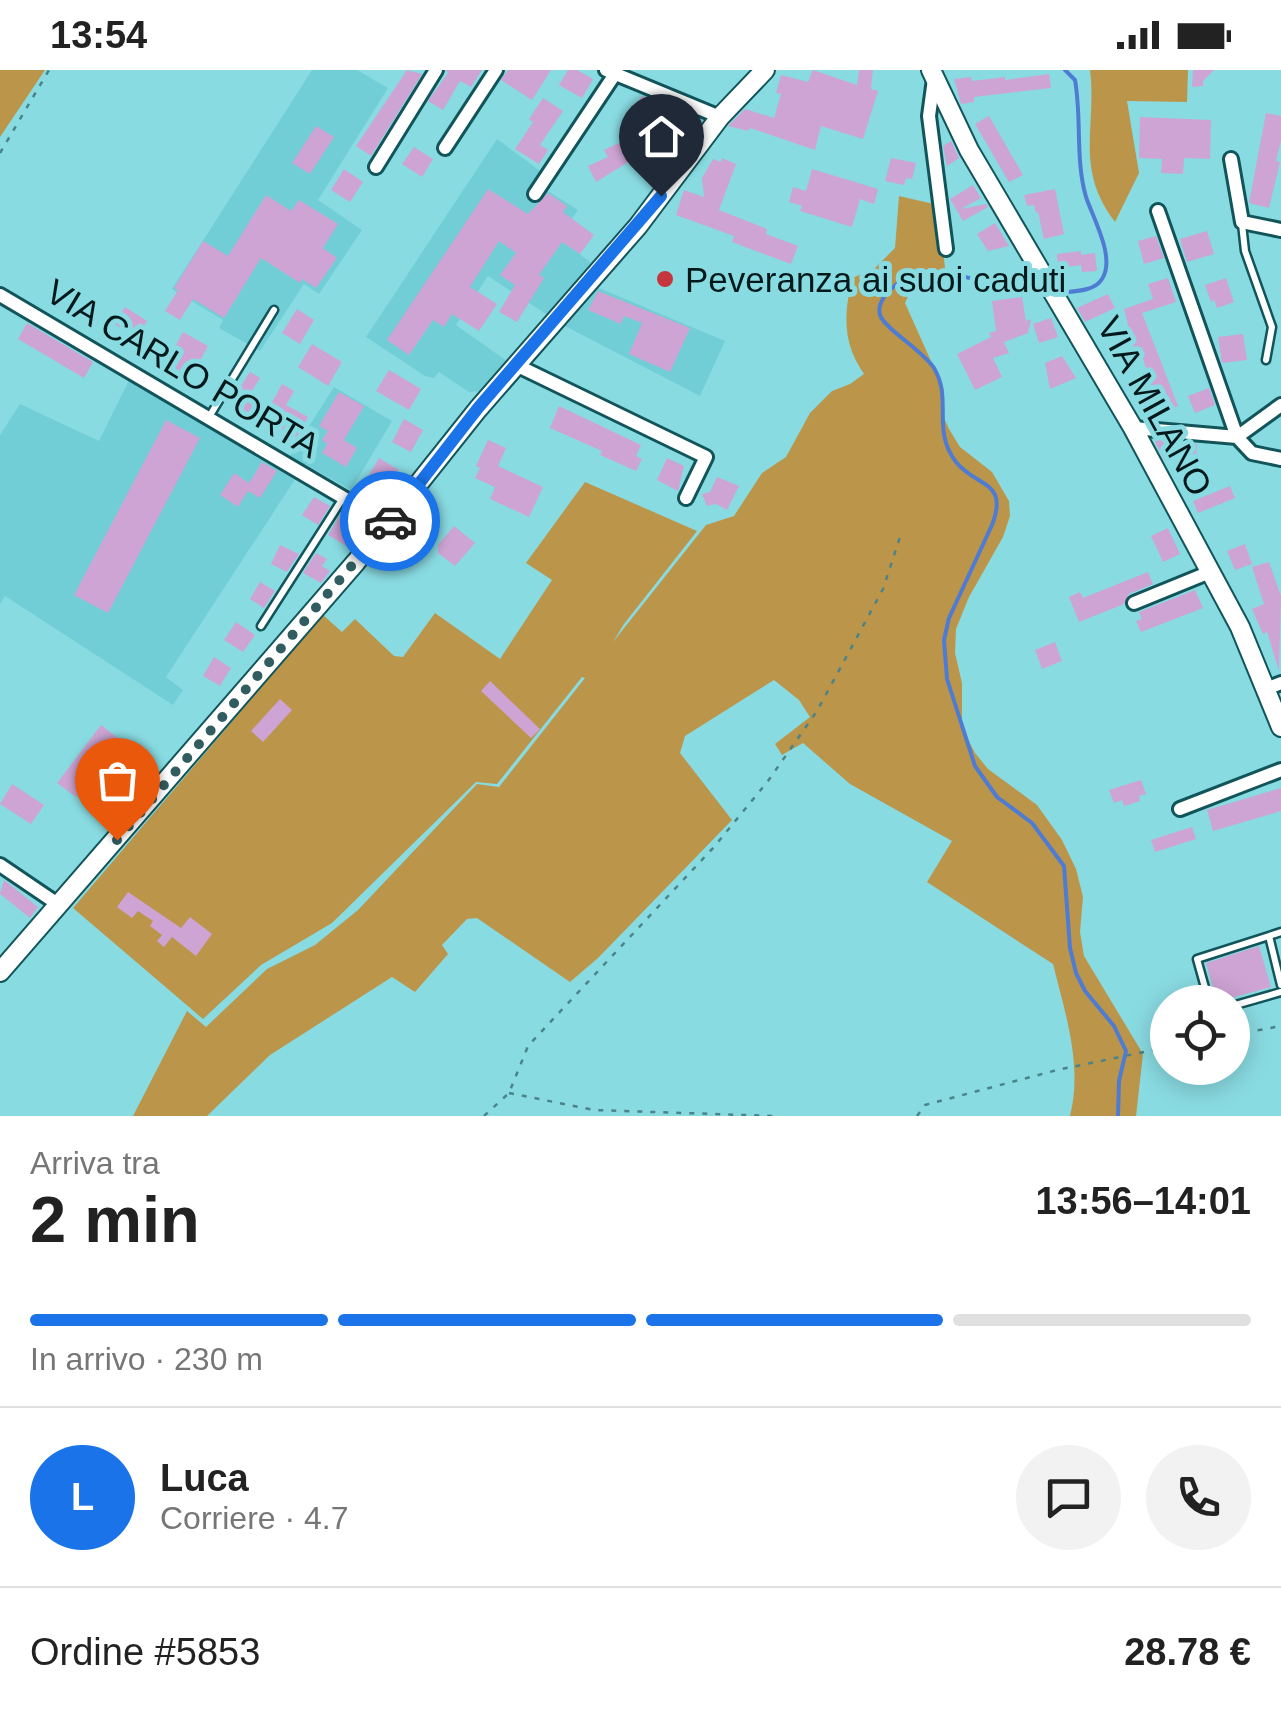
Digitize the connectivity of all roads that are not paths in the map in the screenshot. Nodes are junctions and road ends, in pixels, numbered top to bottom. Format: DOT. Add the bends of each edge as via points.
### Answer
graph roads {
  1 [pos="436,70"];
  2 [pos="496,70"];
  3 [pos="765,70"];
  4 [pos="610,72"];
  5 [pos="936,73"];
  6 [pos="720,117"];
  7 [pos="444,148"];
  8 [pos="1231,158"];
  9 [pos="376,167"];
  10 [pos="534,194"];
  11 [pos="1158,211"];
  12 [pos="1242,222"];
  13 [pos="1281,230"];
  14 [pos="946,249"];
  15 [pos="0,295"];
  16 [pos="274,310"];
  17 [pos="1266,360"];
  18 [pos="516,365"];
  19 [pos="1281,405"];
  20 [pos="208,418"];
  21 [pos="1133,428"];
  22 [pos="1237,438"];
  23 [pos="1281,459"];
  24 [pos="343,498"];
  25 [pos="686,498"];
  26 [pos="388,524"];
  27 [pos="1210,572"];
  28 [pos="1134,603"];
  29 [pos="261,626"];
  30 [pos="1274,686"];
  31 [pos="1281,727"];
  32 [pos="1281,770"];
  33 [pos="1180,809"];
  34 [pos="0,864"];
  35 [pos="59,905"];
  36 [pos="1281,932"];
  37 [pos="1269,936"];
  38 [pos="0,972"];
  39 [pos="1204,985"];
  40 [pos="1281,988"];
  41 [pos="1250,999"];
  1 -- 9 [label="street"];
  2 -- 7 [label="street"];
  3 -- 6 [label="street"];
  4 -- 6 [label="street"];
  4 -- 10 [label="street"];
  5 -- 14 [label="street" via="929,116"];
  5 -- 21 [label="street, VIA MILANO" via="969,150"];
  6 -- 18 [label="street" via="638,226"];
  8 -- 12 [label="street"];
  11 -- 22 [label="street"];
  12 -- 13 [label="street"];
  12 -- 17 [label="lane" via="1244,251 1272,327"];
  15 -- 20 [label="street, VIA CARLO PORTA"];
  16 -- 20 [label="lane"];
  18 -- 25 [label="street" via="706,458"];
  18 -- 26 [label="street"];
  19 -- 22 [label="street"];
  20 -- 24 [label="street, VIA CARLO PORTA"];
  21 -- 22 [label="street"];
  21 -- 27 [label="street, VIA MILANO"];
  22 -- 23 [label="street" via="1252,453"];
  24 -- 26 [label="street, VIA CARLO PORTA"];
  24 -- 29 [label="lane"];
  26 -- 35 [label="street"];
  27 -- 28 [label="street"];
  27 -- 30 [label="street, VIA MILANO"];
  30 -- 31 [label="street, VIA MILANO"];
  32 -- 33 [label="street"];
  34 -- 35 [label="street"];
  35 -- 38 [label="street"];
  36 -- 37 [label="lane"];
  37 -- 39 [label="lane" via="1196,959"];
  37 -- 40 [label="lane"];
  40 -- 41 [label="lane"];
}
